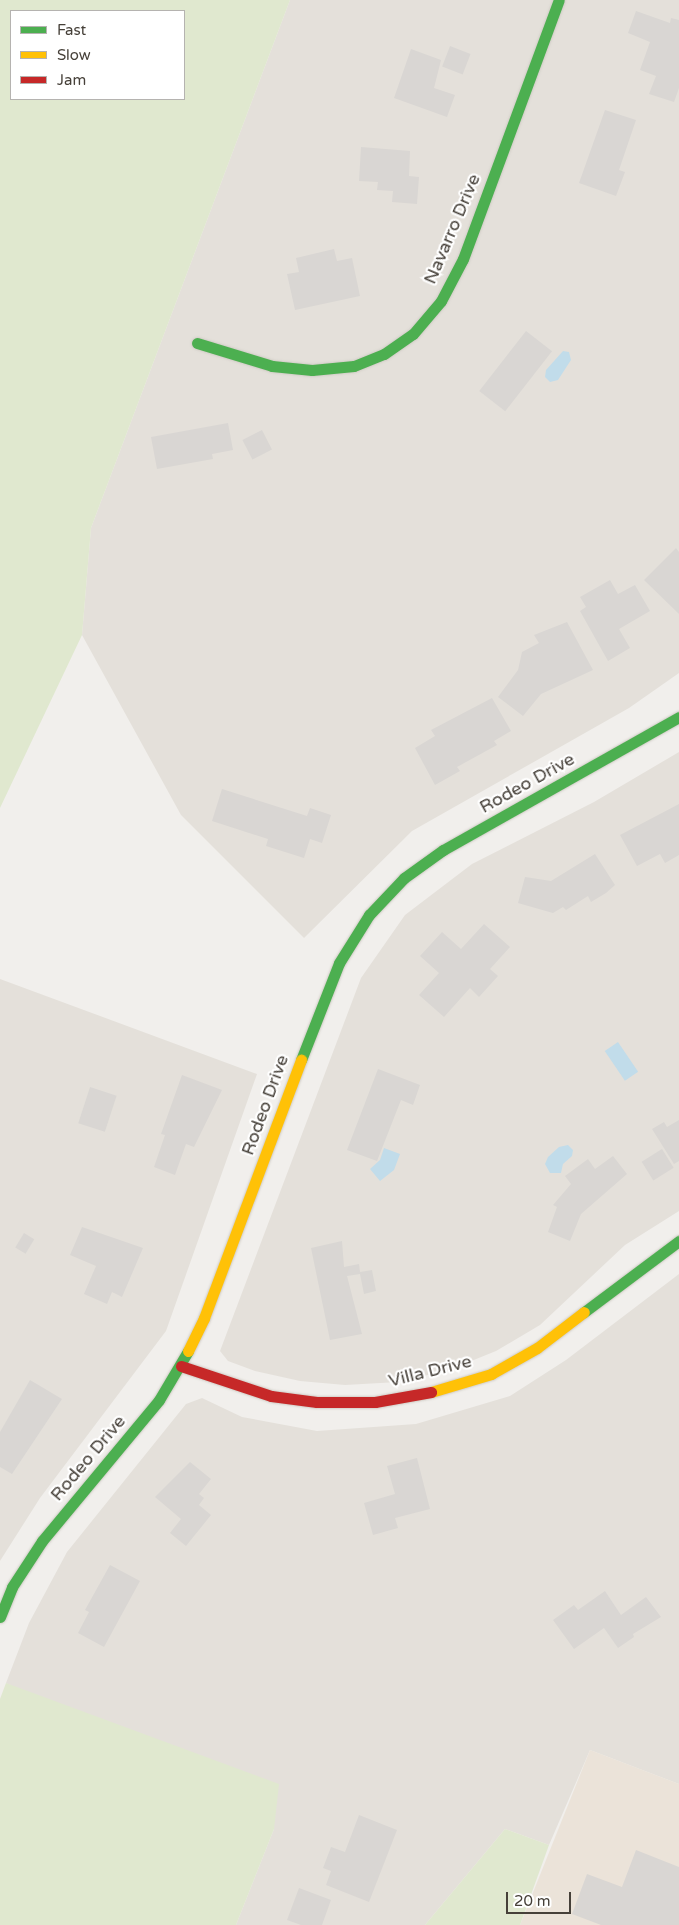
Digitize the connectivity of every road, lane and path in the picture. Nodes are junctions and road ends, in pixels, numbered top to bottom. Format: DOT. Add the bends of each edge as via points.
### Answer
graph roads {
  1 [pos="558,0"];
  2 [pos="198,343"];
  3 [pos="679,717"];
  4 [pos="679,1241"];
  5 [pos="181,1366"];
  6 [pos="0,1617"];
  1 -- 2 [label="street, Navarro Drive" via="463,259 441,301 413,334 384,354 354,366 312,370 272,366"];
  3 -- 5 [label="street, Rodeo Drive" via="443,850 404,878 369,915 339,963 325,996 204,1318"];
  4 -- 5 [label="street, Villa Drive" via="537,1348 491,1374 445,1389 375,1402 317,1402 271,1396"];
  5 -- 6 [label="street, Rodeo Drive" via="159,1400 42,1541 12,1587"];
}
